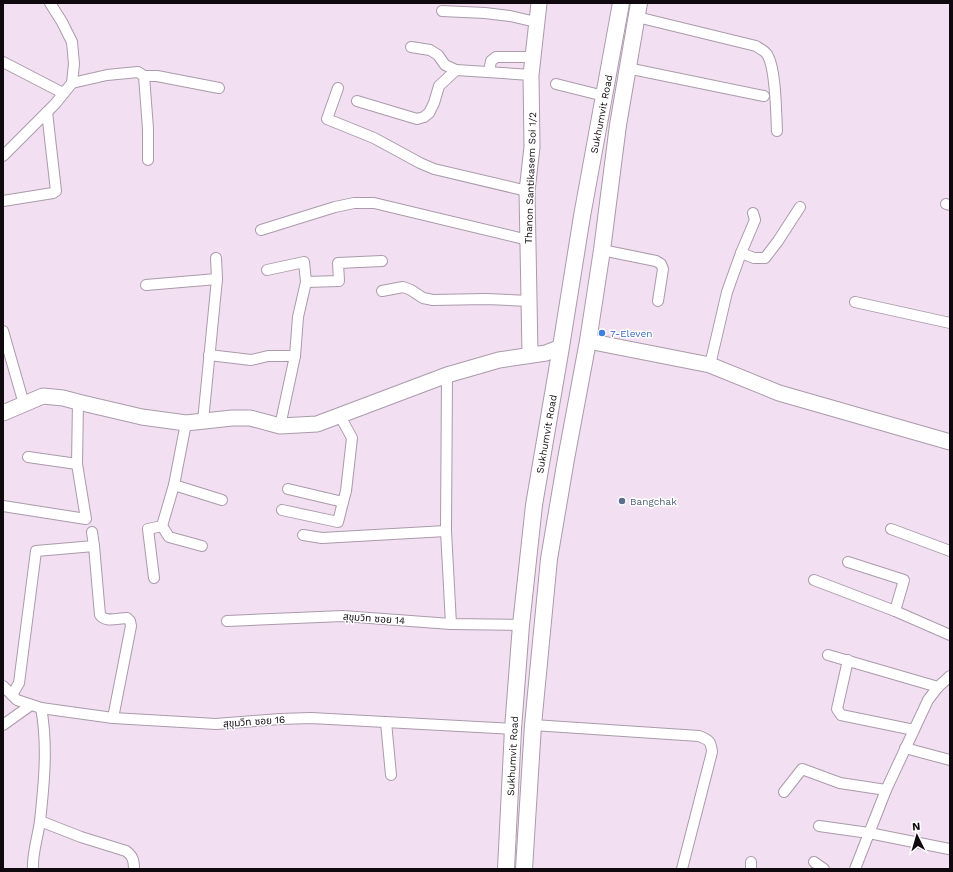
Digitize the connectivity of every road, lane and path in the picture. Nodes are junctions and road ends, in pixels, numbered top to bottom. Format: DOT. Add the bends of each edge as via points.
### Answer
graph roads {
  1 [pos="50,3"];
  2 [pos="538,3"];
  3 [pos="622,3"];
  4 [pos="442,11"];
  5 [pos="636,17"];
  6 [pos="536,22"];
  7 [pos="617,28"];
  8 [pos="412,47"];
  9 [pos="533,57"];
  10 [pos="3,62"];
  11 [pos="627,68"];
  12 [pos="456,70"];
  13 [pos="489,72"];
  14 [pos="531,75"];
  15 [pos="144,76"];
  16 [pos="72,83"];
  17 [pos="556,84"];
  18 [pos="219,88"];
  19 [pos="338,88"];
  20 [pos="63,94"];
  21 [pos="604,96"];
  22 [pos="764,96"];
  23 [pos="357,100"];
  24 [pos="47,112"];
  25 [pos="777,131"];
  26 [pos="3,156"];
  27 [pos="148,160"];
  28 [pos="527,191"];
  29 [pos="3,201"];
  30 [pos="800,207"];
  31 [pos="753,213"];
  32 [pos="261,230"];
  33 [pos="528,240"];
  34 [pos="602,250"];
  35 [pos="741,253"];
  36 [pos="216,258"];
  37 [pos="382,261"];
  38 [pos="267,270"];
  39 [pos="217,279"];
  40 [pos="306,282"];
  41 [pos="146,285"];
  42 [pos="382,291"];
  43 [pos="529,301"];
  44 [pos="658,302"];
  45 [pos="855,302"];
  46 [pos="950,323"];
  47 [pos="3,331"];
  48 [pos="588,341"];
  49 [pos="561,347"];
  50 [pos="530,354"];
  51 [pos="209,355"];
  52 [pos="295,356"];
  53 [pos="710,365"];
  54 [pos="447,375"];
  55 [pos="78,402"];
  56 [pos="24,404"];
  57 [pos="3,413"];
  58 [pos="340,416"];
  59 [pos="203,421"];
  60 [pos="186,423"];
  61 [pos="280,426"];
  62 [pos="950,442"];
  63 [pos="28,457"];
  64 [pos="77,464"];
  65 [pos="174,485"];
  66 [pos="288,489"];
  67 [pos="222,500"];
  68 [pos="343,502"];
  69 [pos="3,506"];
  70 [pos="282,510"];
  71 [pos="162,526"];
  72 [pos="891,529"];
  73 [pos="446,531"];
  74 [pos="92,532"];
  75 [pos="303,536"];
  76 [pos="94,546"];
  77 [pos="202,546"];
  78 [pos="950,551"];
  79 [pos="848,562"];
  80 [pos="154,578"];
  81 [pos="814,580"];
  82 [pos="895,611"];
  83 [pos="227,621"];
  84 [pos="450,624"];
  85 [pos="521,625"];
  86 [pos="950,635"];
  87 [pos="828,655"];
  88 [pos="848,660"];
  89 [pos="950,676"];
  90 [pos="3,686"];
  91 [pos="938,687"];
  92 [pos="12,694"];
  93 [pos="36,707"];
  94 [pos="113,718"];
  95 [pos="386,722"];
  96 [pos="3,725"];
  97 [pos="534,725"];
  98 [pos="513,728"];
  99 [pos="914,730"];
  100 [pos="905,748"];
  101 [pos="950,760"];
  102 [pos="391,775"];
  103 [pos="886,790"];
  104 [pos="784,792"];
  105 [pos="40,821"];
  106 [pos="818,826"];
  107 [pos="869,833"];
  108 [pos="949,850"];
  109 [pos="814,862"];
  110 [pos="683,868"];
  111 [pos="33,869"];
  112 [pos="134,869"];
  113 [pos="506,869"];
  114 [pos="524,869"];
  115 [pos="824,869"];
  116 [pos="855,869"];
  1 -- 16 [label="street" via="72,42"];
  2 -- 6 [label="street, Thanon Santikasem Soi 1/2"];
  3 -- 7 [label="main road, Sukhumvit Road"];
  4 -- 6 [label="street" via="485,13"];
  5 -- 7 [label="main road"];
  5 -- 11 [label="main road, Sukhumvit Road"];
  5 -- 25 [label="street" via="762,49 768,55 771,68"];
  6 -- 9 [label="street, Thanon Santikasem Soi 1/2"];
  7 -- 21 [label="main road, Sukhumvit Road"];
  8 -- 12 [label="street" via="430,50 438,55 445,65"];
  9 -- 13 [label="street" via="496,56 491,61"];
  9 -- 14 [label="street, Thanon Santikasem Soi 1/2"];
  10 -- 20 [label="street"];
  11 -- 22 [label="street"];
  11 -- 34 [label="main road, Sukhumvit Road"];
  12 -- 13 [label="street"];
  12 -- 23 [label="street" via="439,86 434,103 424,117 418,118"];
  13 -- 14 [label="street"];
  14 -- 28 [label="street, Thanon Santikasem Soi 1/2" via="532,147"];
  15 -- 16 [label="street" via="138,72 107,75"];
  15 -- 18 [label="street" via="157,76"];
  15 -- 27 [label="street"];
  16 -- 20 [label="street"];
  17 -- 21 [label="street"];
  19 -- 28 [label="street" via="327,120 374,138 434,168"];
  20 -- 24 [label="street"];
  21 -- 49 [label="main road, Sukhumvit Road"];
  24 -- 26 [label="street"];
  24 -- 29 [label="street" via="56,191"];
  28 -- 33 [label="street, Thanon Santikasem Soi 1/2"];
  30 -- 35 [label="street" via="764,258 754,258"];
  31 -- 35 [label="street" via="755,220"];
  32 -- 33 [label="street" via="354,202 374,203"];
  33 -- 43 [label="street, Thanon Santikasem Soi 1/2"];
  34 -- 44 [label="street" via="661,264"];
  34 -- 48 [label="main road, Sukhumvit Road"];
  35 -- 53 [label="street" via="727,292"];
  36 -- 39 [label="street"];
  37 -- 40 [label="street" via="338,263 339,281"];
  38 -- 40 [label="street" via="304,262"];
  39 -- 41 [label="street"];
  39 -- 51 [label="street"];
  40 -- 52 [label="street" via="298,317"];
  42 -- 43 [label="street" via="403,287 422,298 433,300"];
  43 -- 50 [label="street, Thanon Santikasem Soi 1/2"];
  45 -- 46 [label="street"];
  47 -- 56 [label="street"];
  48 -- 49 [label="main road"];
  48 -- 53 [label="street"];
  48 -- 97 [label="main road, Sukhumvit Road" via="551,547"];
  49 -- 50 [label="street" via="546,353"];
  49 -- 85 [label="main road, Sukhumvit Road" via="534,505"];
  50 -- 54 [label="street"];
  51 -- 52 [label="street" via="251,360 268,356"];
  51 -- 59 [label="street"];
  52 -- 61 [label="street"];
  53 -- 62 [label="street" via="779,393"];
  54 -- 58 [label="street"];
  54 -- 73 [label="street"];
  55 -- 56 [label="street" via="43,396"];
  55 -- 60 [label="street" via="142,417"];
  55 -- 64 [label="street"];
  56 -- 57 [label="street"];
  58 -- 61 [label="street" via="316,424"];
  58 -- 68 [label="street" via="352,438"];
  59 -- 60 [label="street"];
  59 -- 61 [label="street" via="250,418"];
  60 -- 65 [label="street"];
  63 -- 64 [label="street"];
  64 -- 69 [label="street" via="86,519"];
  65 -- 67 [label="street"];
  65 -- 71 [label="street"];
  66 -- 68 [label="street"];
  68 -- 70 [label="street" via="338,522"];
  71 -- 77 [label="street" via="169,537"];
  71 -- 80 [label="street" via="148,529"];
  72 -- 78 [label="street"];
  73 -- 75 [label="street" via="322,538"];
  73 -- 84 [label="street"];
  74 -- 76 [label="street"];
  76 -- 92 [label="street" via="36,551 19,683"];
  76 -- 94 [label="street" via="100,614 108,620 127,618 131,626"];
  79 -- 82 [label="street" via="904,580"];
  81 -- 82 [label="street"];
  82 -- 86 [label="street"];
  83 -- 84 [label="street, สุขุมวิท ซอย 14" via="343,616"];
  84 -- 85 [label="street, สุขุมวิท ซอย 14"];
  85 -- 98 [label="main road, Sukhumvit Road"];
  87 -- 88 [label="street"];
  88 -- 91 [label="street"];
  88 -- 99 [label="street" via="838,713"];
  89 -- 91 [label="street"];
  90 -- 92 [label="street, สุขุมวิท ซอย 16"];
  91 -- 99 [label="street" via="928,700"];
  92 -- 93 [label="street, สุขุมวิท ซอย 16" via="17,700"];
  93 -- 94 [label="street, สุขุมวิท ซอย 16"];
  93 -- 96 [label="street"];
  93 -- 105 [label="street" via="45,741"];
  94 -- 95 [label="street, สุขุมวิท ซอย 16" via="216,724 311,718"];
  95 -- 98 [label="street, สุขุมวิท ซอย 16"];
  95 -- 102 [label="street"];
  97 -- 110 [label="street" via="699,736 708,739 712,745 712,752"];
  97 -- 114 [label="main road, Sukhumvit Road"];
  98 -- 113 [label="main road, Sukhumvit Road"];
  99 -- 100 [label="street"];
  100 -- 101 [label="street"];
  100 -- 103 [label="street"];
  103 -- 104 [label="street" via="840,783 802,769"];
  103 -- 107 [label="street"];
  105 -- 111 [label="street" via="32,860"];
  105 -- 112 [label="street" via="126,851 133,858"];
  106 -- 107 [label="street"];
  107 -- 108 [label="street"];
  107 -- 116 [label="street"];
  109 -- 115 [label="street"];
}
